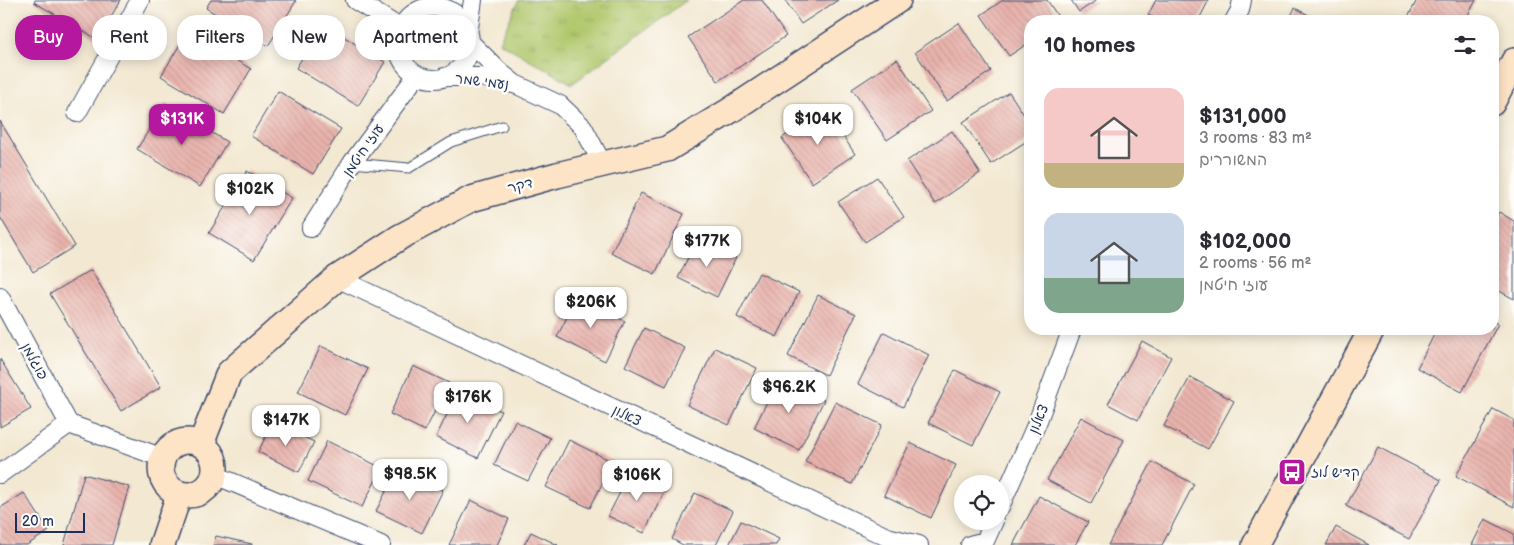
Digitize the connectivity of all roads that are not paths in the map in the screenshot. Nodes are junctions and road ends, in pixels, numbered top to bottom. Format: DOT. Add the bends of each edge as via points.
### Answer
graph roads {
  1 [pos="140,0"];
  2 [pos="354,0"];
  3 [pos="474,0"];
  4 [pos="898,0"];
  5 [pos="1242,0"];
  6 [pos="438,4"];
  7 [pos="379,15"];
  8 [pos="411,15"];
  9 [pos="455,15"];
  10 [pos="472,15"];
  11 [pos="1237,15"];
  12 [pos="476,45"];
  13 [pos="402,60"];
  14 [pos="464,60"];
  15 [pos="1514,61"];
  16 [pos="417,75"];
  17 [pos="444,77"];
  18 [pos="520,86"];
  19 [pos="1499,90"];
  20 [pos="77,113"];
  21 [pos="502,126"];
  22 [pos="352,163"];
  23 [pos="603,165"];
  24 [pos="311,228"];
  25 [pos="337,278"];
  26 [pos="0,297"];
  27 [pos="1070,335"];
  28 [pos="1369,335"];
  29 [pos="69,424"];
  30 [pos="201,444"];
  31 [pos="163,458"];
  32 [pos="0,474"];
  33 [pos="215,475"];
  34 [pos="1009,487"];
  35 [pos="179,494"];
  36 [pos="990,530"];
  37 [pos="162,545"];
  38 [pos="381,545"];
  39 [pos="919,545"];
  40 [pos="970,545"];
  41 [pos="1255,545"];
  1 -- 20 [label="street"];
  2 -- 7 [label="street"];
  3 -- 10 [label="street"];
  4 -- 23 [label="street, דקר" via="667,149"];
  5 -- 11 [label="street"];
  6 -- 8 [label="street"];
  6 -- 9 [label="street"];
  12 -- 18 [label="street, נעמי שמר" via="500,72"];
  13 -- 16 [label="street"];
  14 -- 17 [label="street"];
  15 -- 19 [label="street"];
  16 -- 17 [label="street"];
  16 -- 22 [label="street, עוזי חיטמן"];
  17 -- 18 [label="street, נעמי שמר" via="481,77"];
  18 -- 23 [label="street, נעמי שמר" via="560,105 583,127"];
  21 -- 22 [label="lane" via="451,142 409,168"];
  22 -- 24 [label="street, עוזי חיטמן"];
  23 -- 25 [label="street, דקר" via="471,199 400,237"];
  25 -- 30 [label="street, דקר" via="229,373"];
  25 -- 39 [label="street, צאלון" via="887,538"];
  26 -- 29 [label="street, פוגלמן"];
  27 -- 34 [label="street, צאלון"];
  28 -- 41 [label="street"];
  29 -- 31 [label="street"];
  29 -- 32 [label="street"];
  30 -- 31 [label="street" via="192,441 174,444"];
  30 -- 33 [label="street" via="213,457"];
  31 -- 35 [label="street" via="161,476 165,484"];
  33 -- 35 [label="street" via="211,483 197,494"];
  33 -- 38 [label="street"];
  35 -- 37 [label="street"];
  36 -- 40 [label="street" via="985,541"];
}
